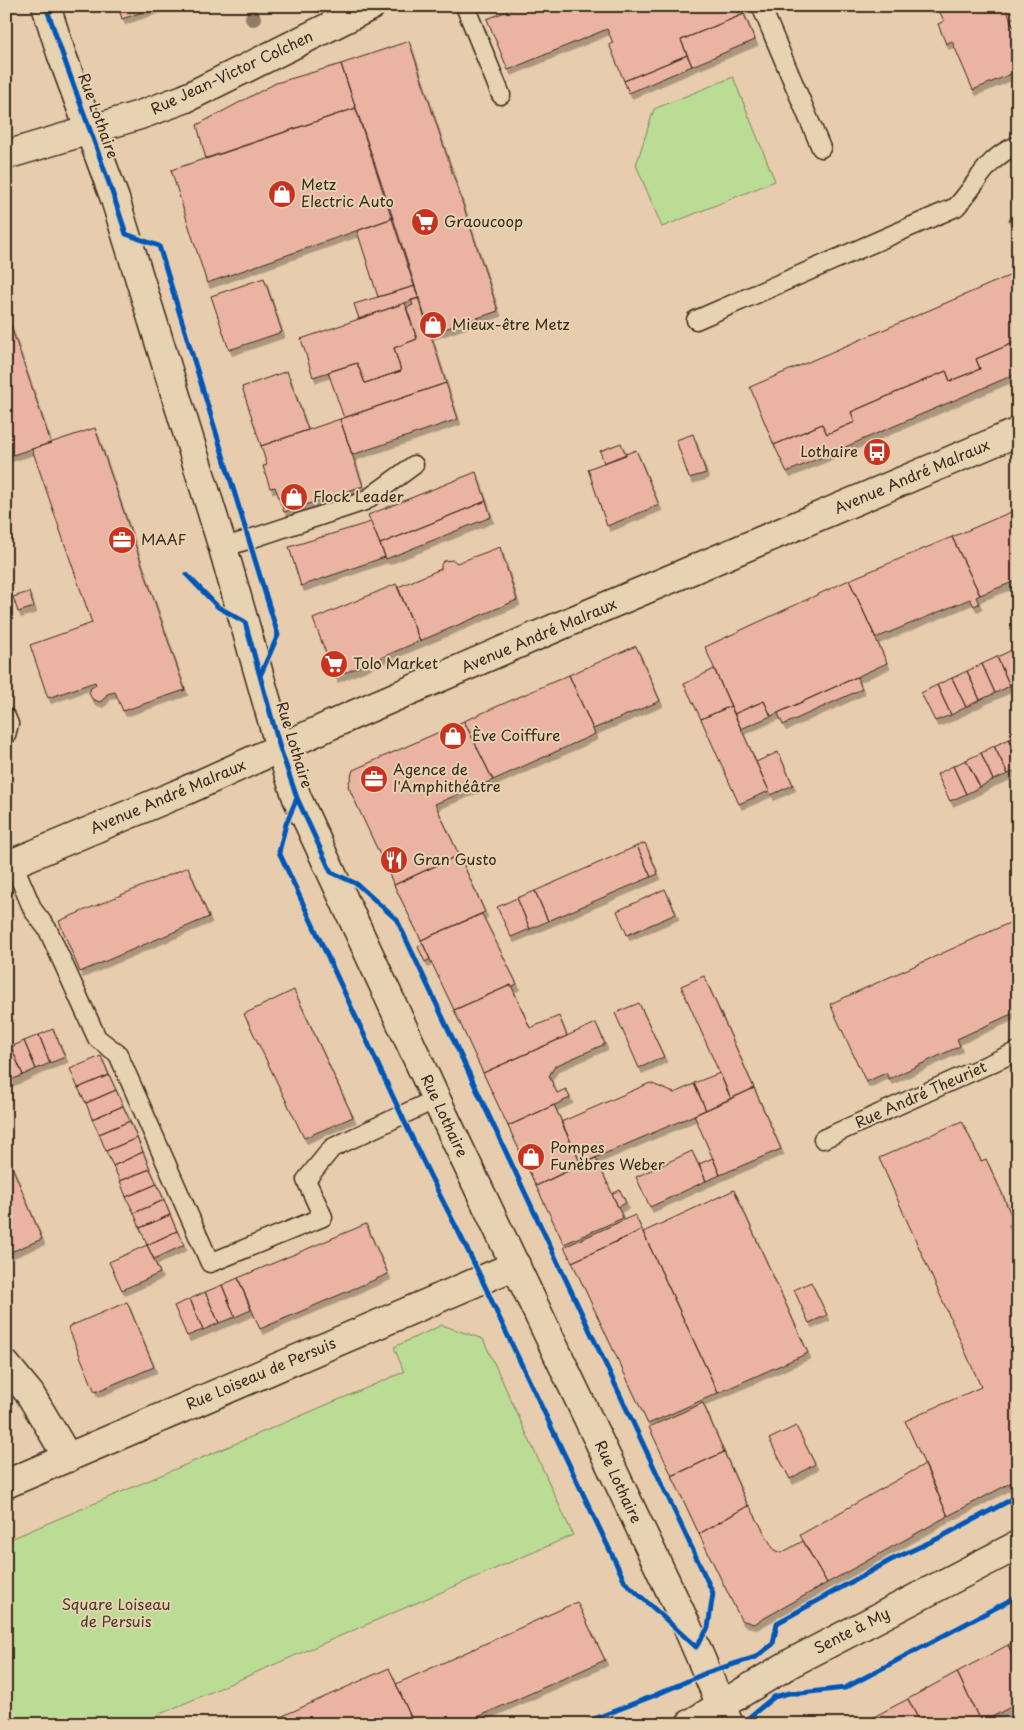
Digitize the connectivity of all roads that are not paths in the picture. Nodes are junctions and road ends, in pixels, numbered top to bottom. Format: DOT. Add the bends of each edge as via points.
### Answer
graph roads {
  1 [pos="46,6"];
  2 [pos="371,6"];
  3 [pos="465,6"];
  4 [pos="761,6"];
  5 [pos="501,95"];
  6 [pos="89,130"];
  7 [pos="1018,145"];
  8 [pos="821,148"];
  9 [pos="6,156"];
  10 [pos="696,320"];
  11 [pos="1018,432"];
  12 [pos="414,465"];
  13 [pos="223,548"];
  14 [pos="6,717"];
  15 [pos="6,735"];
  16 [pos="280,748"];
  17 [pos="10,865"];
  18 [pos="1018,1051"];
  19 [pos="436,1099"];
  20 [pos="823,1139"];
  21 [pos="516,1264"];
  22 [pos="6,1365"];
  23 [pos="68,1458"];
  24 [pos="6,1484"];
  25 [pos="1018,1545"];
  26 [pos="725,1714"];
  27 [pos="690,1724"];
  1 -- 6 [label="street, Rue Lothaire"];
  2 -- 6 [label="street, Rue Jean-Victor Colchen" via="184,99"];
  3 -- 5 [label="lane"];
  4 -- 8 [label="lane"];
  6 -- 9 [label="street, Rue Jean-Victor Colchen"];
  6 -- 13 [label="street, Rue Lothaire" via="115,199"];
  7 -- 10 [label="lane" via="1004,151 988,165 956,207"];
  11 -- 16 [label="street, Avenue André Malraux"];
  12 -- 13 [label="lane" via="365,501"];
  13 -- 16 [label="street, Rue Lothaire"];
  14 -- 15 [label="lane" via="9,724"];
  16 -- 17 [label="street, Avenue André Malraux"];
  16 -- 19 [label="street, Rue Lothaire" via="297,798"];
  17 -- 19 [label="lane" via="33,910 48,930 97,1038 118,1054 210,1263 323,1217 306,1180 332,1148"];
  18 -- 20 [label="lane, Rue André Theuriet"];
  19 -- 21 [label="street, Rue Lothaire"];
  21 -- 23 [label="street, Rue Loiseau de Persuis"];
  21 -- 26 [label="street, Rue Lothaire" via="686,1624"];
  22 -- 23 [label="street" via="30,1394"];
  23 -- 24 [label="street, Rue Loiseau de Persuis"];
  25 -- 26 [label="street, Sente à My" via="791,1663"];
  26 -- 27 [label="street, Sente à My"];
}
